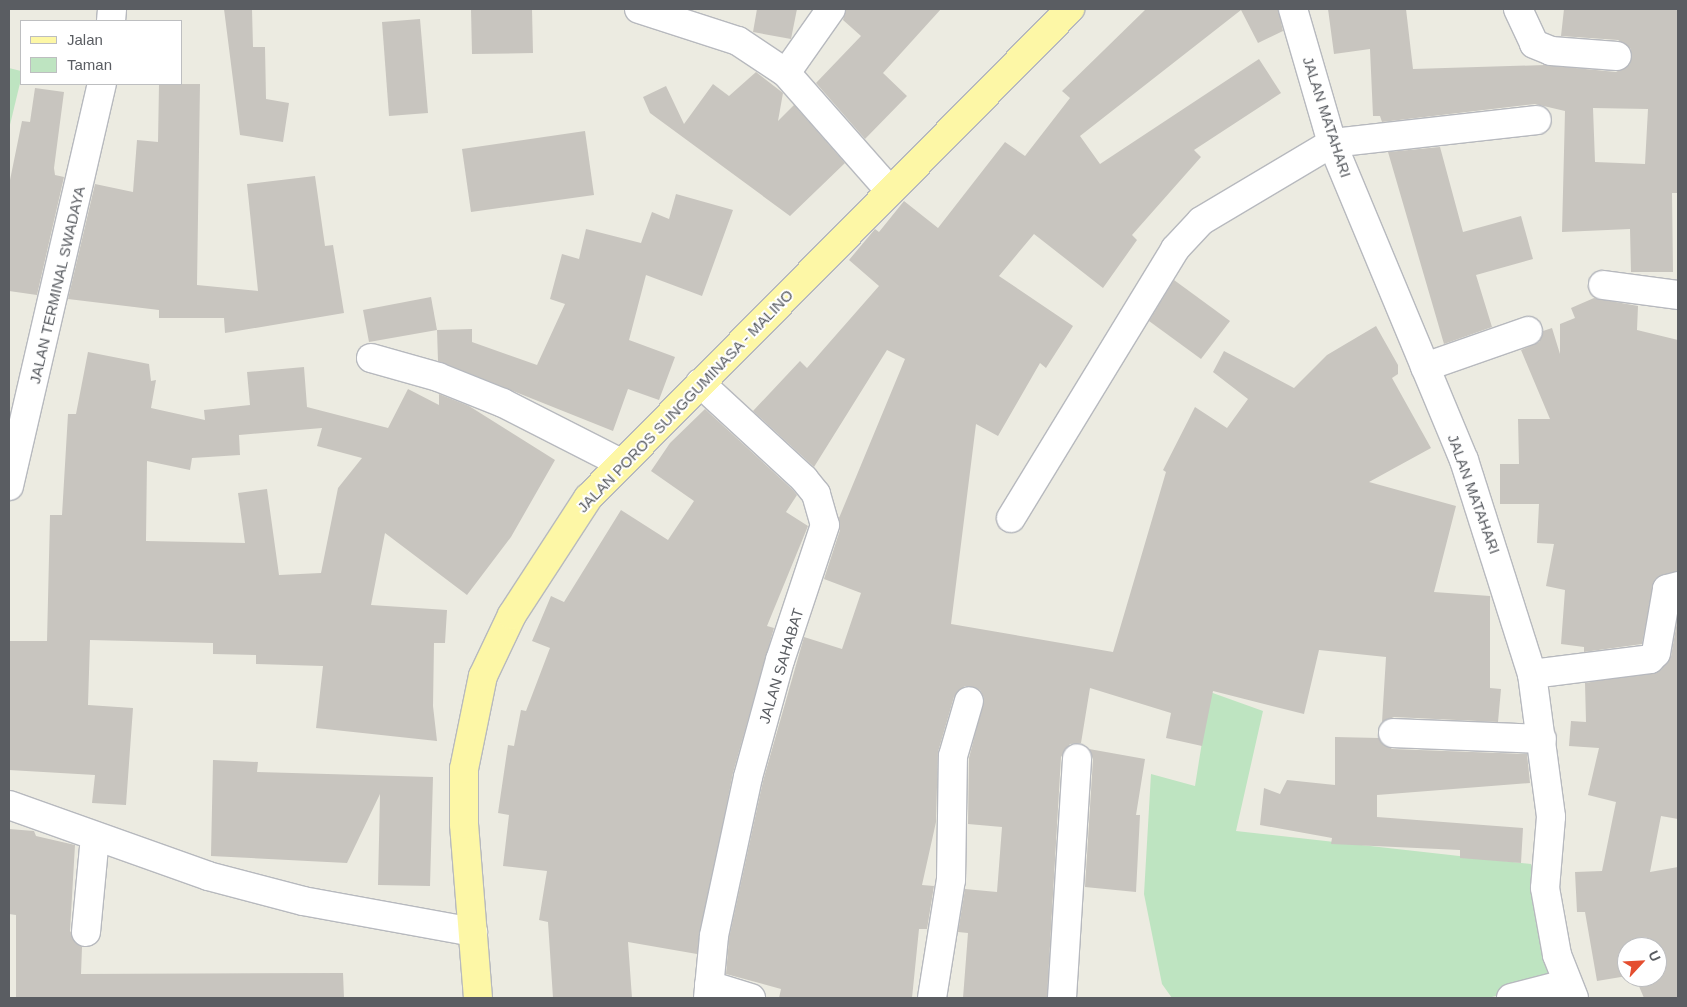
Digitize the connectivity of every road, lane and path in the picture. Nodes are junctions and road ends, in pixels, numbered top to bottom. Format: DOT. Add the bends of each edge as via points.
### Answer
graph roads {
  1 [pos="639,9"];
  2 [pos="831,9"];
  3 [pos="1070,9"];
  4 [pos="1293,9"];
  5 [pos="1518,9"];
  6 [pos="1617,56"];
  7 [pos="786,73"];
  8 [pos="102,85"];
  9 [pos="1537,120"];
  10 [pos="1332,144"];
  11 [pos="889,190"];
  12 [pos="1603,285"];
  13 [pos="1678,295"];
  14 [pos="1528,331"];
  15 [pos="371,358"];
  16 [pos="1425,367"];
  17 [pos="700,383"];
  18 [pos="621,463"];
  19 [pos="9,486"];
  20 [pos="1011,518"];
  21 [pos="1678,586"];
  22 [pos="1532,674"];
  23 [pos="969,701"];
  24 [pos="1393,733"];
  25 [pos="1542,739"];
  26 [pos="1077,758"];
  27 [pos="9,805"];
  28 [pos="95,836"];
  29 [pos="86,932"];
  30 [pos="473,932"];
  31 [pos="1570,991"];
  32 [pos="709,992"];
  33 [pos="478,998"];
  34 [pos="751,998"];
  35 [pos="932,998"];
  36 [pos="1062,998"];
  37 [pos="1511,998"];
  1 -- 7 [label="street" via="738,41"];
  2 -- 7 [label="street"];
  3 -- 11 [label="main road, JALAN POROS SUNGGUMINASA - MALINO"];
  4 -- 10 [label="street, JALAN MATAHARI"];
  5 -- 6 [label="street" via="1534,44 1551,51"];
  7 -- 11 [label="street"];
  8 -- 19 [label="street, JALAN TERMINAL SWADAYA"];
  9 -- 10 [label="street"];
  10 -- 16 [label="street, JALAN MATAHARI"];
  10 -- 20 [label="street" via="1186,234"];
  11 -- 17 [label="main road, JALAN POROS SUNGGUMINASA - MALINO"];
  12 -- 13 [label="street"];
  14 -- 16 [label="street"];
  15 -- 18 [label="street" via="438,377 503,403"];
  16 -- 22 [label="street, JALAN MATAHARI" via="1464,460"];
  17 -- 18 [label="main road, JALAN POROS SUNGGUMINASA - MALINO"];
  17 -- 32 [label="street, JALAN SAHABAT" via="804,479 816,494 825,525 780,660 748,777 714,936"];
  18 -- 30 [label="main road, JALAN POROS SUNGGUMINASA - MALINO" via="567,526 512,615 483,676 464,769 464,824"];
  21 -- 22 [label="street" via="1667,589 1656,653 1650,659"];
  22 -- 25 [label="street, JALAN MATAHARI"];
  23 -- 35 [label="street" via="953,756 950,880"];
  24 -- 25 [label="street"];
  25 -- 31 [label="street, JALAN MATAHARI" via="1551,818 1545,888"];
  26 -- 36 [label="street"];
  27 -- 28 [label="street"];
  28 -- 29 [label="street"];
  28 -- 30 [label="street" via="208,876 303,901"];
  30 -- 33 [label="main road, JALAN POROS SUNGGUMINASA - MALINO"];
  31 -- 37 [label="street"];
  32 -- 34 [label="street"];
}
